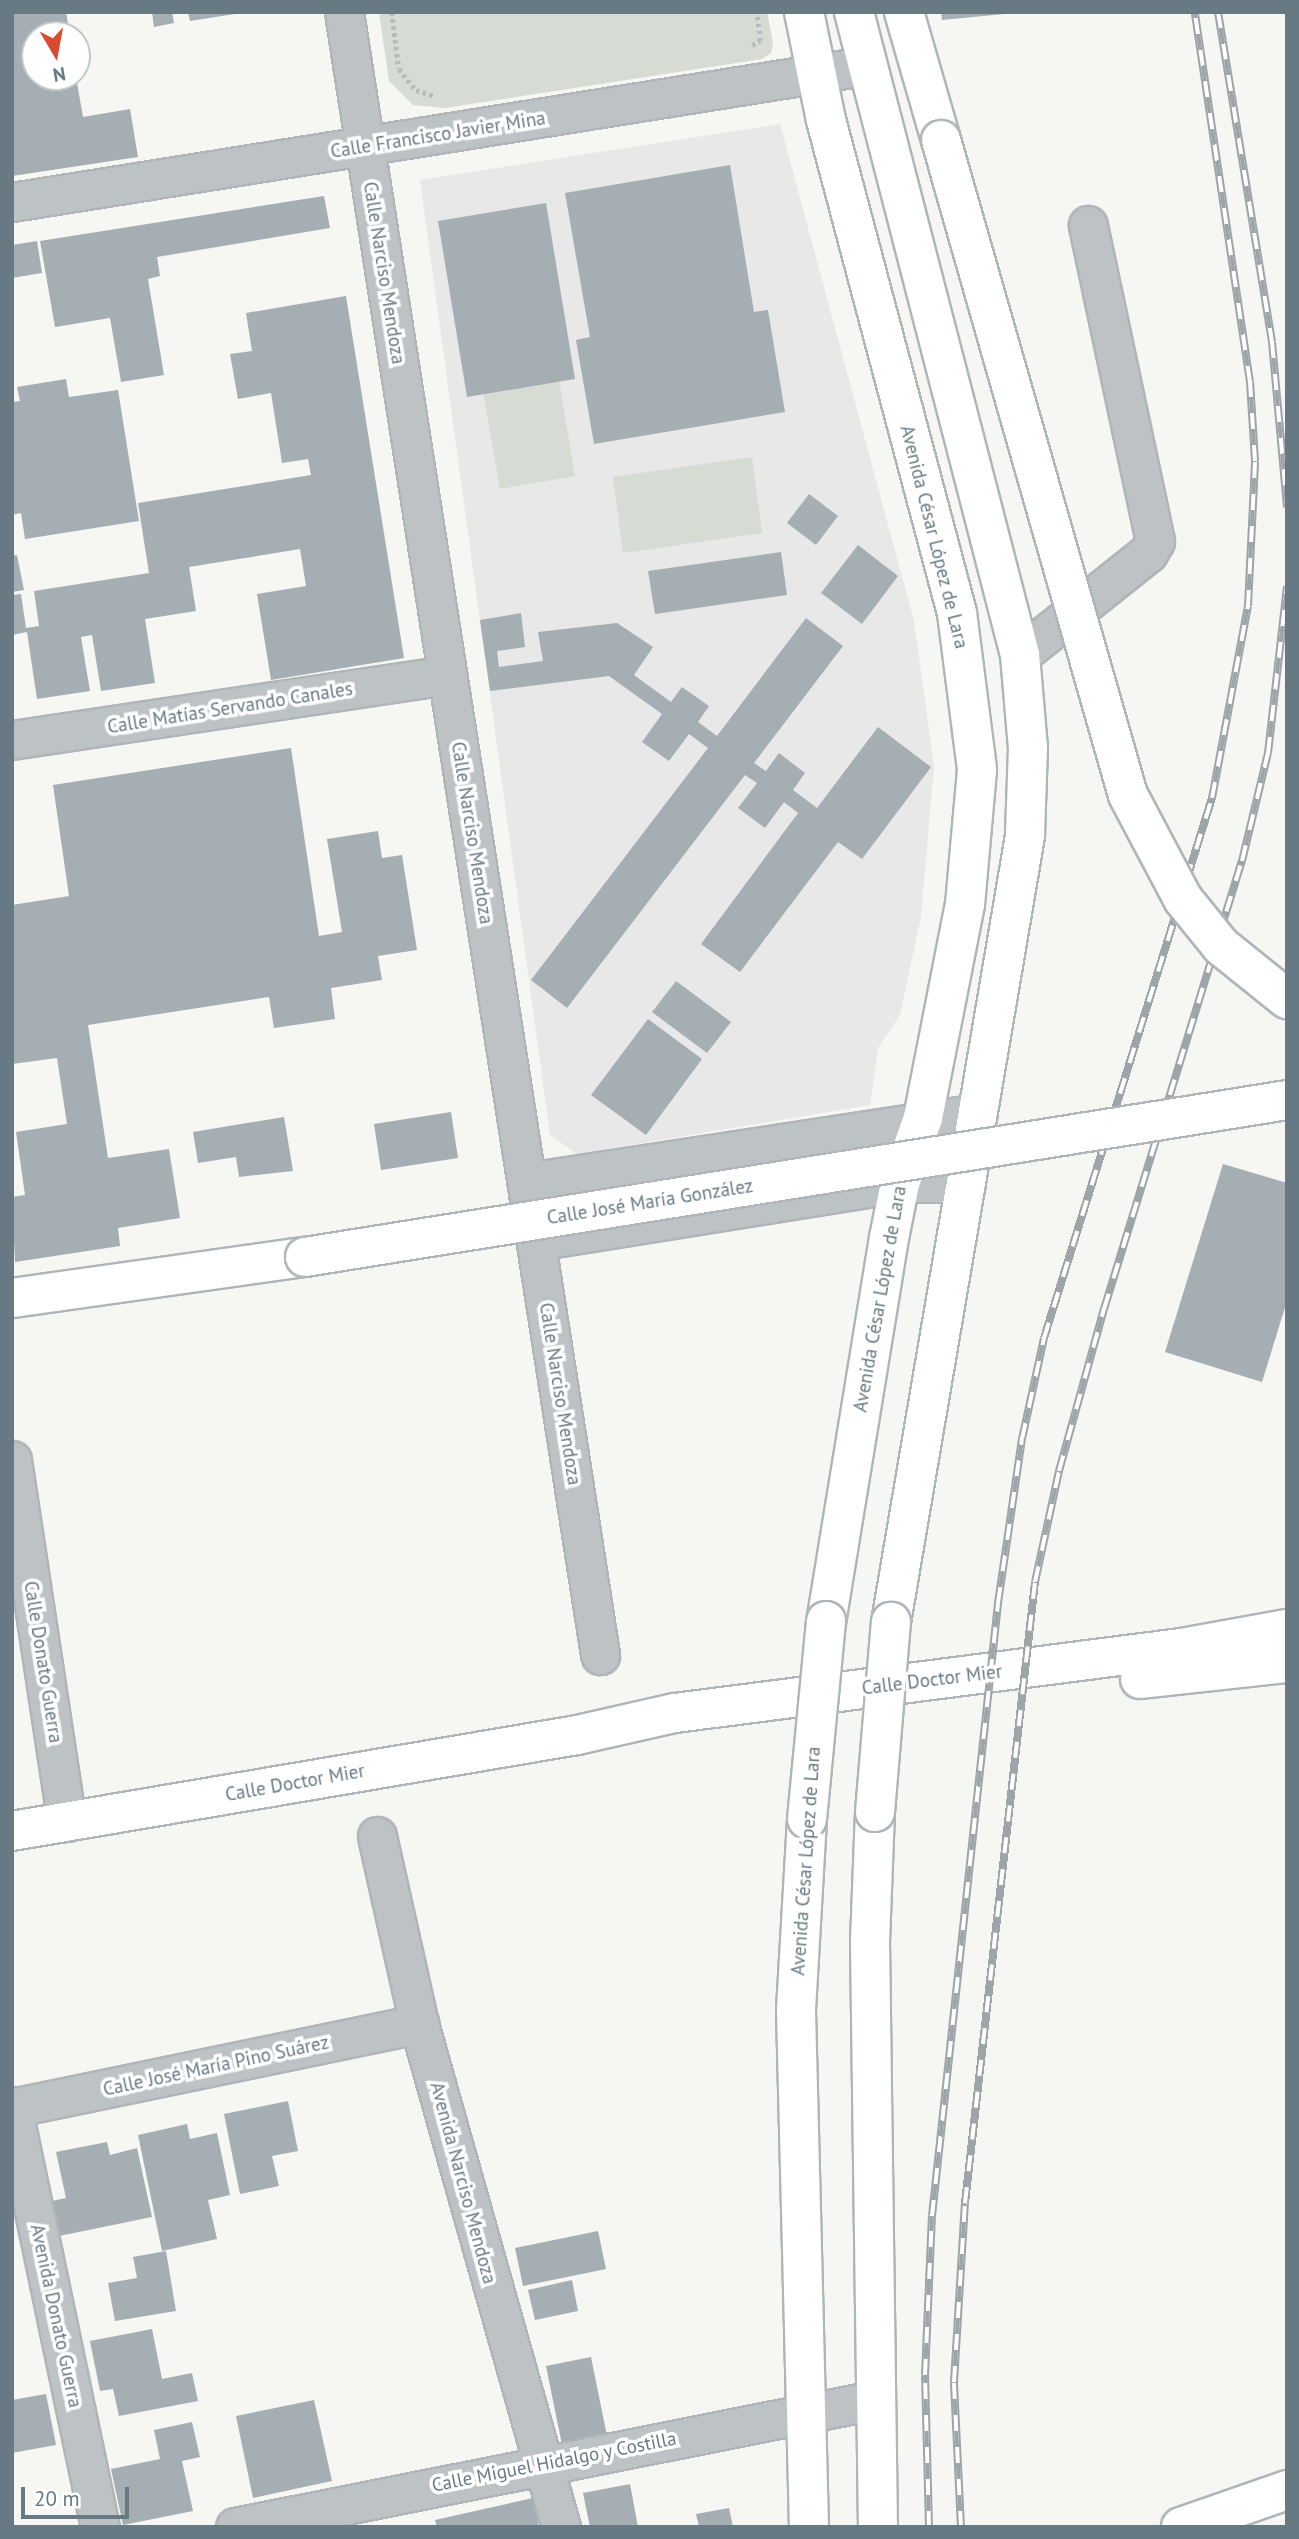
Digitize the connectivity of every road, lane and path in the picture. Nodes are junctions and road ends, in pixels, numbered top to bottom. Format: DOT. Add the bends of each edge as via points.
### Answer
graph roads {
  1 [pos="344,12"];
  2 [pos="392,12"];
  3 [pos="757,12"];
  4 [pos="804,12"];
  5 [pos="854,12"];
  6 [pos="904,12"];
  7 [pos="749,47"];
  8 [pos="864,66"];
  9 [pos="814,73"];
  10 [pos="447,98"];
  11 [pos="365,147"];
  12 [pos="12,202"];
  13 [pos="1088,225"];
  14 [pos="1020,655"];
  15 [pos="965,666"];
  16 [pos="447,675"];
  17 [pos="12,740"];
  18 [pos="1287,999"];
  19 [pos="1287,1100"];
  20 [pos="978,1114"];
  21 [pos="923,1118"];
  22 [pos="527,1182"];
  23 [pos="900,1183"];
  24 [pos="966,1183"];
  25 [pos="536,1241"];
  26 [pos="12,1298"];
  27 [pos="12,1460"];
  28 [pos="1287,1629"];
  29 [pos="600,1655"];
  30 [pos="1287,1663"];
  31 [pos="578,1735"];
  32 [pos="67,1822"];
  33 [pos="12,1831"];
  34 [pos="377,1836"];
  35 [pos="419,2024"];
  36 [pos="12,2107"];
  37 [pos="874,2400"];
  38 [pos="805,2413"];
  39 [pos="541,2464"];
  40 [pos="1287,2490"];
  41 [pos="100,2527"];
  42 [pos="235,2527"];
  43 [pos="561,2527"];
  44 [pos="809,2527"];
  45 [pos="878,2527"];
  46 [pos="1181,2527"];
  1 -- 11 [label="street, Calle Narciso Mendoza"];
  2 -- 10 [label="path" via="400,69 416,90"];
  3 -- 7 [label="path" via="761,41"];
  4 -- 9 [label="main road, Avenida César López de Lara"];
  5 -- 8 [label="main road"];
  6 -- 18 [label="main road, bridge" via="1128,796 1183,899 1221,946"];
  8 -- 9 [label="street, Calle Francisco Javier Mina"];
  8 -- 14 [label="main road"];
  9 -- 11 [label="street, Calle Francisco Javier Mina"];
  9 -- 15 [label="main road, Avenida César López de Lara" via="957,613"];
  11 -- 12 [label="street, Calle Francisco Javier Mina"];
  11 -- 16 [label="street, Calle Narciso Mendoza"];
  13 -- 14 [label="street" via="1155,541 1148,553"];
  14 -- 15 [label="main road"];
  14 -- 20 [label="main road" via="1028,748 1025,836"];
  15 -- 21 [label="main road, Avenida César López de Lara" via="977,770 974,812 965,904"];
  16 -- 17 [label="street, Calle Matías Servando Canales"];
  16 -- 22 [label="street, Calle Narciso Mendoza"];
  19 -- 26 [label="main road, Calle José María González, bridge"];
  20 -- 21 [label="street"];
  20 -- 24 [label="main road"];
  21 -- 22 [label="street"];
  21 -- 23 [label="main road, Avenida César López de Lara"];
  22 -- 25 [label="street, Calle Narciso Mendoza"];
  23 -- 24 [label="street"];
  23 -- 25 [label="street"];
  23 -- 38 [label="main road, Avenida César López de Lara, bridge" via="826,1621 807,1819 796,2011"];
  24 -- 37 [label="main road, bridge" via="891,1622 875,1812 870,1942"];
  25 -- 29 [label="street, Calle Narciso Mendoza"];
  27 -- 32 [label="street, Calle Donato Guerra"];
  28 -- 31 [label="main road, Calle Doctor Mier" via="1167,1650 675,1713"];
  30 -- 31 [label="main road, Calle Doctor Mier" via="679,1730"];
  31 -- 32 [label="main road, Calle Doctor Mier"];
  32 -- 33 [label="main road, Calle Doctor Mier"];
  34 -- 35 [label="street, Avenida Narciso Mendoza"];
  35 -- 36 [label="street, Calle José María Pino Suárez"];
  35 -- 39 [label="street, Avenida Narciso Mendoza"];
  36 -- 41 [label="street, Avenida Donato Guerra"];
  37 -- 38 [label="street, Calle Miguel Hidalgo y Costilla"];
  37 -- 45 [label="main road"];
  38 -- 39 [label="street, Calle Miguel Hidalgo y Costilla"];
  38 -- 44 [label="main road, Avenida César López de Lara"];
  39 -- 42 [label="street, Calle Miguel Hidalgo y Costilla"];
  39 -- 43 [label="street, Avenida Narciso Mendoza"];
  40 -- 46 [label="main road"];
}
